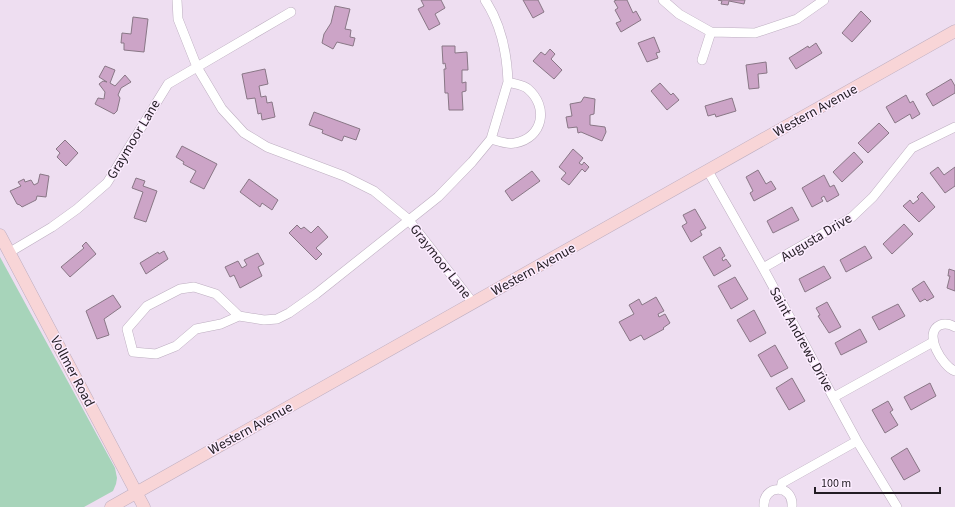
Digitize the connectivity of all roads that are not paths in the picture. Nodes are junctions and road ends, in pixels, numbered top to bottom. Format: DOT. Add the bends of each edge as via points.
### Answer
graph roads {
  1 [pos="176,0"];
  2 [pos="486,0"];
  3 [pos="663,0"];
  4 [pos="824,0"];
  5 [pos="291,12"];
  6 [pos="955,31"];
  7 [pos="711,32"];
  8 [pos="702,60"];
  9 [pos="197,67"];
  10 [pos="508,82"];
  11 [pos="955,127"];
  12 [pos="491,139"];
  13 [pos="708,170"];
  14 [pos="408,219"];
  15 [pos="0,235"];
  16 [pos="10,252"];
  17 [pos="763,268"];
  18 [pos="473,303"];
  19 [pos="238,316"];
  20 [pos="955,327"];
  21 [pos="933,342"];
  22 [pos="955,371"];
  23 [pos="834,397"];
  24 [pos="857,441"];
  25 [pos="781,490"];
  26 [pos="138,492"];
  27 [pos="111,507"];
  28 [pos="144,507"];
  29 [pos="764,507"];
  30 [pos="792,507"];
  31 [pos="897,507"];
  1 -- 9 [label="street, Graymoor Lane" via="178,19"];
  2 -- 10 [label="street, Graymoor Lane" via="498,26 508,68"];
  3 -- 7 [label="street" via="679,14"];
  4 -- 7 [label="street" via="797,19 755,33"];
  5 -- 9 [label="street, Graymoor Lane"];
  6 -- 13 [label="main road, Western Avenue"];
  7 -- 8 [label="street"];
  9 -- 14 [label="street, Graymoor Lane" via="222,109 244,133 267,146 344,176 374,191"];
  9 -- 16 [label="street, Graymoor Lane" via="168,84 106,183 71,213"];
  10 -- 12 [label="street, Graymoor Lane"];
  10 -- 12 [label="street" via="527,88 537,99 542,114 538,128 525,140 514,143"];
  11 -- 17 [label="street, Augusta Drive" via="912,148 873,197 852,217"];
  12 -- 14 [label="street, Graymoor Lane" via="457,179"];
  13 -- 17 [label="street, Saint Andrews Drive"];
  13 -- 18 [label="main road, Western Avenue"];
  14 -- 18 [label="street, Graymoor Lane"];
  14 -- 19 [label="street, Graymoor Lane" via="289,313 277,319 264,320"];
  15 -- 16 [label="main road, Vollmer Road"];
  16 -- 26 [label="main road, Vollmer Road"];
  17 -- 23 [label="street, Saint Andrews Drive"];
  18 -- 26 [label="main road, Western Avenue"];
  19 -- 19 [label="street" via="216,294 194,287 180,289 147,306 127,329 133,352 156,354 176,346 196,329 221,324"];
  20 -- 21 [label="street" via="947,324 938,326 933,332"];
  21 -- 22 [label="street" via="947,367"];
  21 -- 23 [label="street"];
  23 -- 24 [label="street, Saint Andrews Drive"];
  24 -- 25 [label="street" via="782,483"];
  24 -- 31 [label="street, Saint Andrews Drive"];
  25 -- 29 [label="street" via="768,494"];
  25 -- 30 [label="street" via="786,491 792,498"];
  26 -- 27 [label="main road, Western Avenue"];
  26 -- 28 [label="main road, Vollmer Road"];
}
